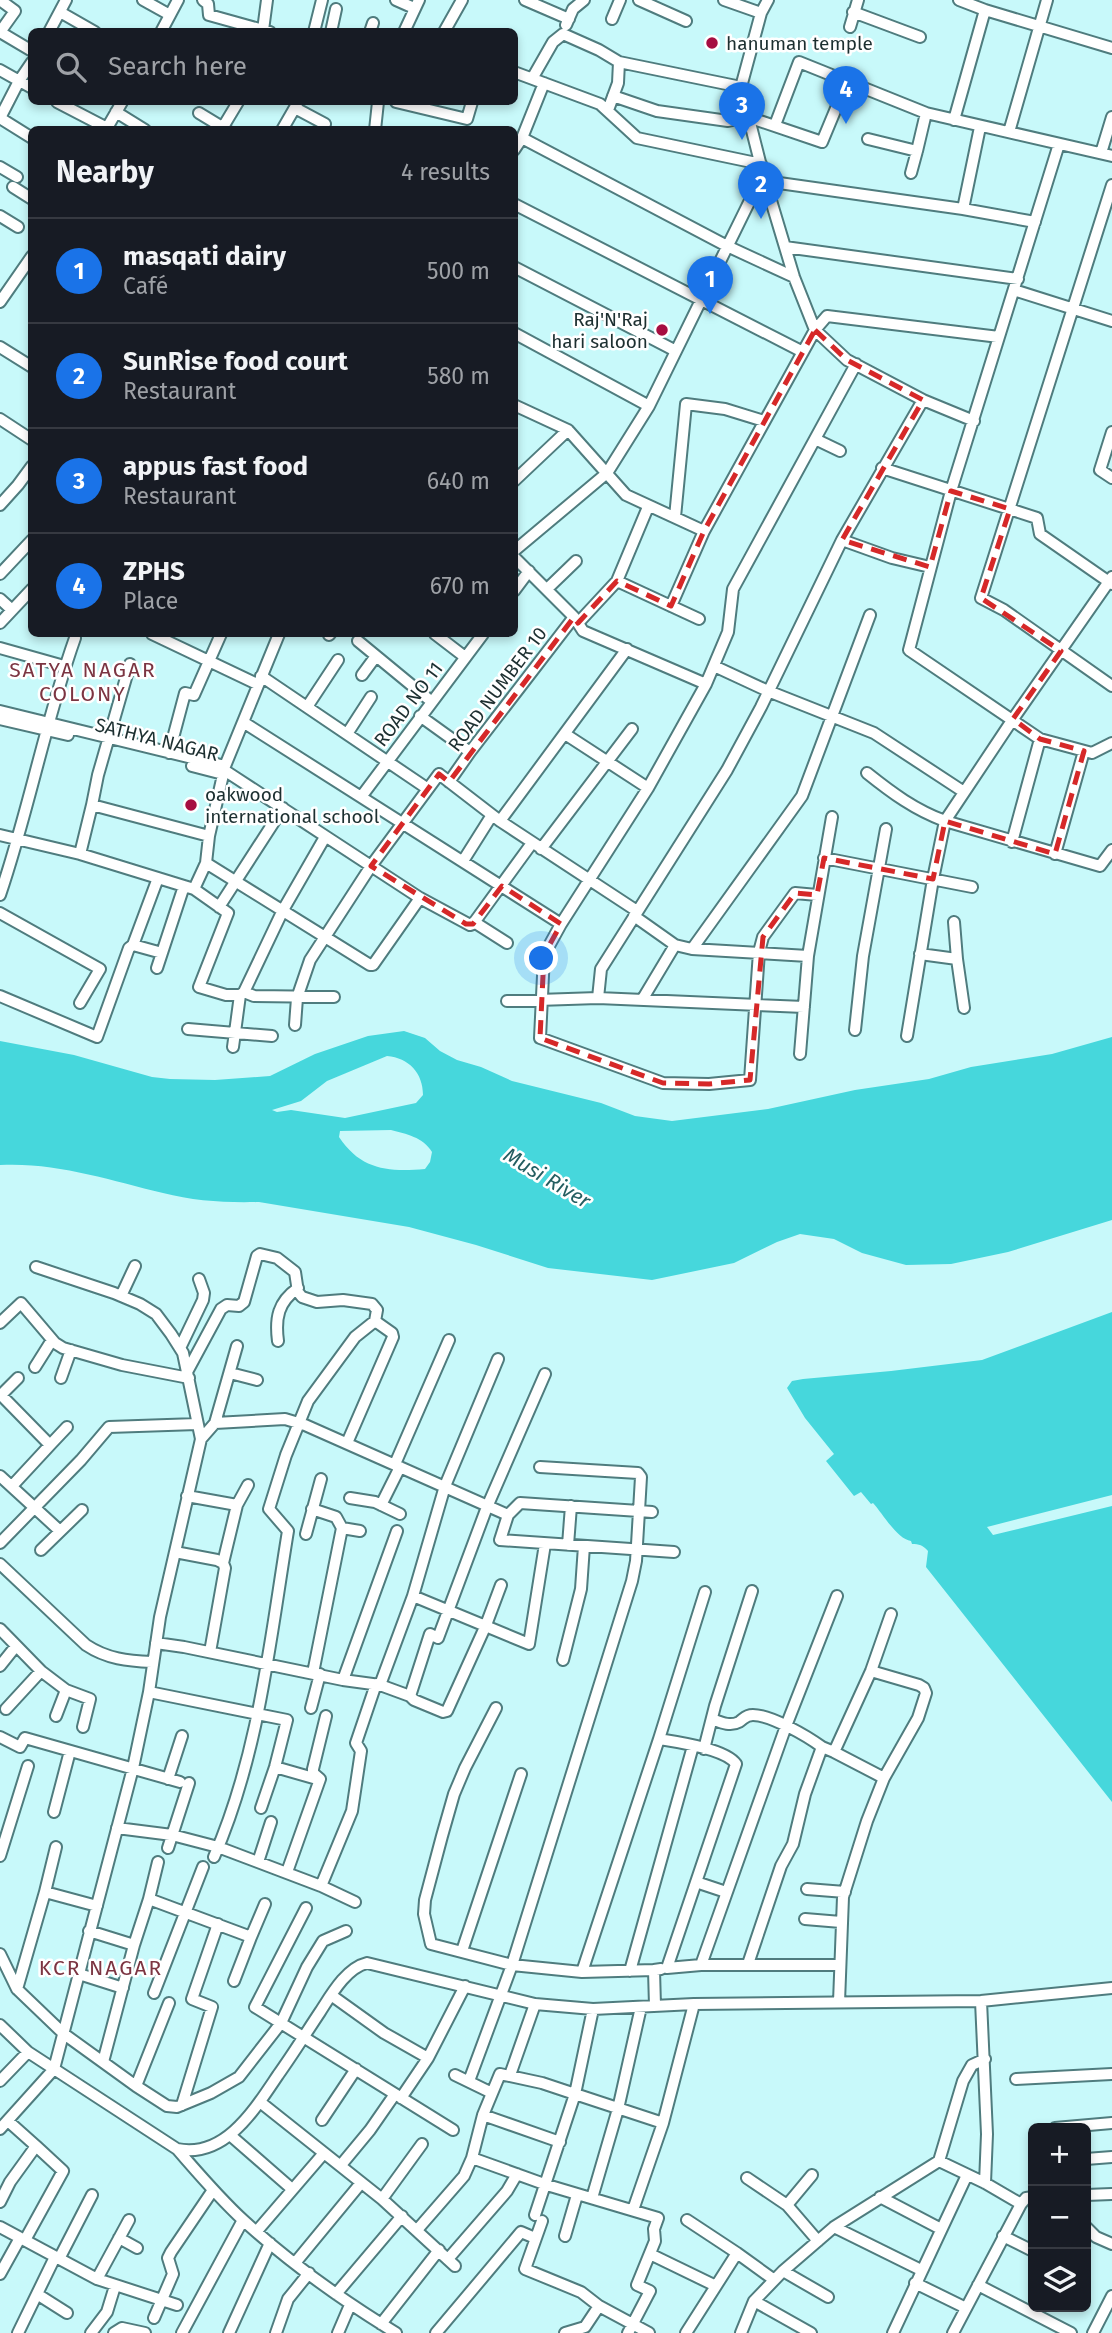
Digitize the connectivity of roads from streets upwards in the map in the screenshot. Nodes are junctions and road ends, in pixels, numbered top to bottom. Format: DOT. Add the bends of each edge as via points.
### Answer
graph roads {
  1 [pos="0,0"];
  2 [pos="66,0"];
  3 [pos="144,0"];
  4 [pos="178,0"];
  5 [pos="267,0"];
  6 [pos="322,0"];
  7 [pos="396,0"];
  8 [pos="462,0"];
  9 [pos="525,0"];
  10 [pos="584,0"];
  11 [pos="620,0"];
  12 [pos="639,0"];
  13 [pos="724,0"];
  14 [pos="768,0"];
  15 [pos="858,0"];
  16 [pos="959,0"];
  17 [pos="1046,0"];
  18 [pos="206,1"];
  19 [pos="417,4"];
  20 [pos="665,5"];
  21 [pos="336,9"];
  22 [pos="985,10"];
  23 [pos="60,12"];
  24 [pos="853,12"];
  25 [pos="761,13"];
  26 [pos="170,15"];
  27 [pos="569,19"];
  28 [pos="612,19"];
  29 [pos="686,21"];
  30 [pos="850,27"];
  31 [pos="1039,27"];
  32 [pos="51,28"];
  33 [pos="88,28"];
  34 [pos="163,28"];
  35 [pos="255,28"];
  36 [pos="266,28"];
  37 [pos="315,28"];
  38 [pos="332,28"];
  39 [pos="406,28"];
  40 [pos="446,28"];
  41 [pos="0,32"];
  42 [pos="563,34"];
  43 [pos="920,37"];
  44 [pos="1112,48"];
  45 [pos="28,49"];
  46 [pos="620,62"];
  47 [pos="28,68"];
  48 [pos="0,70"];
  49 [pos="518,73"];
  50 [pos="533,77"];
  51 [pos="19,81"];
  52 [pos="847,82"];
  53 [pos="544,83"];
  54 [pos="28,86"];
  55 [pos="741,87"];
  56 [pos="614,96"];
  57 [pos="62,105"];
  58 [pos="236,105"];
  59 [pos="297,105"];
  60 [pos="378,105"];
  61 [pos="409,105"];
  62 [pos="471,105"];
  63 [pos="119,107"];
  64 [pos="608,110"];
  65 [pos="199,113"];
  66 [pos="926,113"];
  67 [pos="748,117"];
  68 [pos="1112,117"];
  69 [pos="0,118"];
  70 [pos="954,120"];
  71 [pos="325,124"];
  72 [pos="775,125"];
  73 [pos="101,126"];
  74 [pos="108,126"];
  75 [pos="140,126"];
  76 [pos="222,126"];
  77 [pos="226,126"];
  78 [pos="284,126"];
  79 [pos="375,126"];
  80 [pos="980,127"];
  81 [pos="1009,132"];
  82 [pos="28,136"];
  83 [pos="522,138"];
  84 [pos="868,139"];
  85 [pos="518,144"];
  86 [pos="1059,144"];
  87 [pos="916,151"];
  88 [pos="1107,154"];
  89 [pos="0,167"];
  90 [pos="763,173"];
  91 [pos="911,173"];
  92 [pos="1112,185"];
  93 [pos="28,195"];
  94 [pos="518,206"];
  95 [pos="963,209"];
  96 [pos="0,216"];
  97 [pos="1035,222"];
  98 [pos="19,227"];
  99 [pos="727,246"];
  100 [pos="785,247"];
  101 [pos="28,262"];
  102 [pos="518,269"];
  103 [pos="794,277"];
  104 [pos="1016,284"];
  105 [pos="700,301"];
  106 [pos="0,302"];
  107 [pos="1074,309"];
  108 [pos="809,312"];
  109 [pos="827,316"];
  110 [pos="1112,321"];
  111 [pos="814,330"];
  112 [pos="518,335"];
  113 [pos="999,337"];
  114 [pos="0,347"];
  115 [pos="676,351"];
  116 [pos="803,352"];
  117 [pos="28,364"];
  118 [pos="856,364"];
  119 [pos="923,400"];
  120 [pos="649,406"];
  121 [pos="518,407"];
  122 [pos="0,419"];
  123 [pos="764,421"];
  124 [pos="974,421"];
  125 [pos="568,430"];
  126 [pos="1112,432"];
  127 [pos="28,437"];
  128 [pos="815,439"];
  129 [pos="840,451"];
  130 [pos="882,468"];
  131 [pos="28,471"];
  132 [pos="607,473"];
  133 [pos="518,477"];
  134 [pos="1112,478"];
  135 [pos="951,491"];
  136 [pos="0,505"];
  137 [pos="648,507"];
  138 [pos="1010,509"];
  139 [pos="675,517"];
  140 [pos="704,531"];
  141 [pos="842,540"];
  142 [pos="28,544"];
  143 [pos="518,548"];
  144 [pos="518,561"];
  145 [pos="576,561"];
  146 [pos="930,567"];
  147 [pos="529,571"];
  148 [pos="0,574"];
  149 [pos="617,581"];
  150 [pos="1111,581"];
  151 [pos="518,586"];
  152 [pos="547,589"];
  153 [pos="28,593"];
  154 [pos="0,599"];
  155 [pos="671,606"];
  156 [pos="12,610"];
  157 [pos="870,615"];
  158 [pos="699,619"];
  159 [pos="576,620"];
  160 [pos="0,623"];
  161 [pos="169,637"];
  162 [pos="219,637"];
  163 [pos="278,637"];
  164 [pos="439,637"];
  165 [pos="481,637"];
  166 [pos="75,638"];
  167 [pos="358,641"];
  168 [pos="0,648"];
  169 [pos="627,649"];
  170 [pos="1061,651"];
  171 [pos="376,656"];
  172 [pos="466,657"];
  173 [pos="338,660"];
  174 [pos="207,661"];
  175 [pos="130,664"];
  176 [pos="64,666"];
  177 [pos="714,666"];
  178 [pos="362,675"];
  179 [pos="259,680"];
  180 [pos="706,684"];
  181 [pos="1112,686"];
  182 [pos="768,691"];
  183 [pos="371,697"];
  184 [pos="432,702"];
  185 [pos="307,707"];
  186 [pos="0,711"];
  187 [pos="831,715"];
  188 [pos="420,716"];
  189 [pos="0,719"];
  190 [pos="1013,719"];
  191 [pos="243,722"];
  192 [pos="46,726"];
  193 [pos="632,729"];
  194 [pos="347,734"];
  195 [pos="565,734"];
  196 [pos="1040,739"];
  197 [pos="107,742"];
  198 [pos="1112,743"];
  199 [pos="470,751"];
  200 [pos="1084,751"];
  201 [pos="169,753"];
  202 [pos="387,761"];
  203 [pos="606,763"];
  204 [pos="224,770"];
  205 [pos="867,772"];
  206 [pos="449,782"];
  207 [pos="648,788"];
  208 [pos="428,789"];
  209 [pos="964,792"];
  210 [pos="361,797"];
  211 [pos="92,805"];
  212 [pos="282,808"];
  213 [pos="832,817"];
  214 [pos="496,818"];
  215 [pos="945,821"];
  216 [pos="402,824"];
  217 [pos="886,829"];
  218 [pos="0,835"];
  219 [pos="209,836"];
  220 [pos="325,837"];
  221 [pos="19,839"];
  222 [pos="1012,842"];
  223 [pos="536,846"];
  224 [pos="1112,850"];
  225 [pos="80,854"];
  226 [pos="1055,854"];
  227 [pos="824,858"];
  228 [pos="463,861"];
  229 [pos="206,863"];
  230 [pos="371,866"];
  231 [pos="878,868"];
  232 [pos="158,878"];
  233 [pos="933,879"];
  234 [pos="236,880"];
  235 [pos="589,880"];
  236 [pos="502,886"];
  237 [pos="972,887"];
  238 [pos="189,888"];
  239 [pos="0,895"];
  240 [pos="817,895"];
  241 [pos="420,898"];
  242 [pos="219,907"];
  243 [pos="283,910"];
  244 [pos="636,913"];
  245 [pos="0,914"];
  246 [pos="474,922"];
  247 [pos="954,922"];
  248 [pos="561,924"];
  249 [pos="326,937"];
  250 [pos="507,943"];
  251 [pos="133,945"];
  252 [pos="675,946"];
  253 [pos="692,949"];
  254 [pos="759,952"];
  255 [pos="162,953"];
  256 [pos="920,954"];
  257 [pos="808,956"];
  258 [pos="957,959"];
  259 [pos="156,968"];
  260 [pos="242,994"];
  261 [pos="0,996"];
  262 [pos="334,997"];
  263 [pos="297,998"];
  264 [pos="544,998"];
  265 [pos="598,998"];
  266 [pos="642,1000"];
  267 [pos="507,1001"];
  268 [pos="80,1003"];
  269 [pos="755,1004"];
  270 [pos="804,1007"];
  271 [pos="964,1008"];
  272 [pos="295,1025"];
  273 [pos="188,1029"];
  274 [pos="855,1030"];
  275 [pos="234,1033"];
  276 [pos="272,1036"];
  277 [pos="907,1036"];
  278 [pos="233,1046"];
  279 [pos="800,1054"];
  280 [pos="135,1266"];
  281 [pos="36,1267"];
  282 [pos="199,1279"];
  283 [pos="298,1288"];
  284 [pos="121,1296"];
  285 [pos="375,1321"];
  286 [pos="0,1323"];
  287 [pos="52,1340"];
  288 [pos="449,1340"];
  289 [pos="278,1341"];
  290 [pos="237,1346"];
  291 [pos="180,1348"];
  292 [pos="71,1350"];
  293 [pos="498,1359"];
  294 [pos="35,1367"];
  295 [pos="230,1373"];
  296 [pos="545,1374"];
  297 [pos="188,1375"];
  298 [pos="18,1378"];
  299 [pos="61,1378"];
  300 [pos="257,1380"];
  301 [pos="0,1396"];
  302 [pos="215,1423"];
  303 [pos="299,1423"];
  304 [pos="197,1424"];
  305 [pos="67,1427"];
  306 [pos="201,1439"];
  307 [pos="346,1443"];
  308 [pos="50,1445"];
  309 [pos="398,1466"];
  310 [pos="540,1467"];
  311 [pos="0,1477"];
  312 [pos="321,1479"];
  313 [pos="248,1485"];
  314 [pos="12,1486"];
  315 [pos="445,1486"];
  316 [pos="187,1496"];
  317 [pos="350,1498"];
  318 [pos="381,1504"];
  319 [pos="237,1505"];
  320 [pos="571,1506"];
  321 [pos="34,1507"];
  322 [pos="487,1507"];
  323 [pos="312,1509"];
  324 [pos="82,1510"];
  325 [pos="639,1511"];
  326 [pos="652,1512"];
  327 [pos="400,1514"];
  328 [pos="508,1515"];
  329 [pos="342,1528"];
  330 [pos="60,1531"];
  331 [pos="360,1531"];
  332 [pos="397,1531"];
  333 [pos="306,1534"];
  334 [pos="0,1543"];
  335 [pos="545,1544"];
  336 [pos="568,1545"];
  337 [pos="584,1546"];
  338 [pos="637,1549"];
  339 [pos="41,1550"];
  340 [pos="175,1552"];
  341 [pos="674,1552"];
  342 [pos="0,1563"];
  343 [pos="223,1563"];
  344 [pos="501,1585"];
  345 [pos="752,1591"];
  346 [pos="705,1592"];
  347 [pos="413,1596"];
  348 [pos="837,1596"];
  349 [pos="449,1610"];
  350 [pos="891,1614"];
  351 [pos="486,1626"];
  352 [pos="0,1629"];
  353 [pos="156,1643"];
  354 [pos="16,1646"];
  355 [pos="210,1652"];
  356 [pos="563,1661"];
  357 [pos="152,1662"];
  358 [pos="266,1664"];
  359 [pos="0,1666"];
  360 [pos="41,1671"];
  361 [pos="871,1671"];
  362 [pos="317,1673"];
  363 [pos="344,1680"];
  364 [pos="378,1685"];
  365 [pos="66,1690"];
  366 [pos="149,1692"];
  367 [pos="410,1696"];
  368 [pos="311,1708"];
  369 [pos="496,1708"];
  370 [pos="6,1709"];
  371 [pos="258,1713"];
  372 [pos="56,1716"];
  373 [pos="326,1716"];
  374 [pos="712,1719"];
  375 [pos="786,1726"];
  376 [pos="83,1727"];
  377 [pos="182,1736"];
  378 [pos="0,1737"];
  379 [pos="659,1739"];
  380 [pos="699,1747"];
  381 [pos="822,1747"];
  382 [pos="70,1751"];
  383 [pos="834,1752"];
  384 [pos="28,1766"];
  385 [pos="275,1767"];
  386 [pos="133,1768"];
  387 [pos="522,1774"];
  388 [pos="884,1778"];
  389 [pos="168,1779"];
  390 [pos="320,1779"];
  391 [pos="261,1808"];
  392 [pos="54,1812"];
  393 [pos="271,1822"];
  394 [pos="117,1828"];
  395 [pos="172,1835"];
  396 [pos="56,1847"];
  397 [pos="168,1848"];
  398 [pos="216,1852"];
  399 [pos="0,1856"];
  400 [pos="158,1862"];
  401 [pos="258,1862"];
  402 [pos="203,1867"];
  403 [pos="287,1872"];
  404 [pos="696,1882"];
  405 [pos="321,1886"];
  406 [pos="807,1889"];
  407 [pos="45,1892"];
  408 [pos="726,1892"];
  409 [pos="845,1892"];
  410 [pos="149,1899"];
  411 [pos="355,1902"];
  412 [pos="265,1904"];
  413 [pos="97,1906"];
  414 [pos="306,1908"];
  415 [pos="186,1912"];
  416 [pos="805,1919"];
  417 [pos="841,1922"];
  418 [pos="218,1924"];
  419 [pos="89,1931"];
  420 [pos="346,1931"];
  421 [pos="251,1937"];
  422 [pos="134,1945"];
  423 [pos="462,1951"];
  424 [pos="0,1954"];
  425 [pos="748,1964"];
  426 [pos="701,1965"];
  427 [pos="510,1967"];
  428 [pos="667,1968"];
  429 [pos="840,1968"];
  430 [pos="630,1971"];
  431 [pos="582,1972"];
  432 [pos="79,1974"];
  433 [pos="654,1974"];
  434 [pos="234,1981"];
  435 [pos="465,1986"];
  436 [pos="123,1988"];
  437 [pos="1112,1988"];
  438 [pos="16,1989"];
  439 [pos="154,1993"];
  440 [pos="331,1995"];
  441 [pos="501,1996"];
  442 [pos="981,2001"];
  443 [pos="839,2002"];
  444 [pos="169,2003"];
  445 [pos="535,2004"];
  446 [pos="694,2004"];
  447 [pos="655,2006"];
  448 [pos="641,2007"];
  449 [pos="593,2009"];
  450 [pos="284,2024"];
  451 [pos="0,2025"];
  452 [pos="301,2034"];
  453 [pos="63,2038"];
  454 [pos="28,2052"];
  455 [pos="428,2058"];
  456 [pos="985,2059"];
  457 [pos="103,2062"];
  458 [pos="55,2064"];
  459 [pos="356,2069"];
  460 [pos="1112,2074"];
  461 [pos="455,2075"];
  462 [pos="510,2075"];
  463 [pos="1016,2079"];
  464 [pos="0,2081"];
  465 [pos="469,2081"];
  466 [pos="136,2086"];
  467 [pos="492,2093"];
  468 [pos="576,2094"];
  469 [pos="398,2096"];
  470 [pos="260,2102"];
  471 [pos="182,2105"];
  472 [pos="618,2109"];
  473 [pos="483,2115"];
  474 [pos="322,2120"];
  475 [pos="663,2123"];
  476 [pos="1112,2123"];
  477 [pos="4,2125"];
  478 [pos="1091,2125"];
  479 [pos="453,2130"];
  480 [pos="230,2135"];
  481 [pos="561,2142"];
  482 [pos="422,2144"];
  483 [pos="36,2146"];
  484 [pos="177,2149"];
  485 [pos="324,2153"];
  486 [pos="1112,2157"];
  487 [pos="472,2158"];
  488 [pos="1091,2159"];
  489 [pos="939,2161"];
  490 [pos="341,2165"];
  491 [pos="517,2174"];
  492 [pos="812,2175"];
  493 [pos="967,2175"];
  494 [pos="747,2178"];
  495 [pos="360,2183"];
  496 [pos="985,2183"];
  497 [pos="547,2185"];
  498 [pos="292,2189"];
  499 [pos="213,2190"];
  500 [pos="1091,2194"];
  501 [pos="1112,2194"];
  502 [pos="577,2195"];
  503 [pos="92,2196"];
  504 [pos="880,2197"];
  505 [pos="592,2198"];
  506 [pos="1028,2198"];
  507 [pos="382,2199"];
  508 [pos="0,2202"];
  509 [pos="1021,2204"];
  510 [pos="786,2205"];
  511 [pos="633,2210"];
  512 [pos="402,2216"];
  513 [pos="128,2220"];
  514 [pos="243,2220"];
  515 [pos="687,2220"];
  516 [pos="0,2227"];
  517 [pos="834,2227"];
  518 [pos="941,2229"];
  519 [pos="417,2230"];
  520 [pos="257,2231"];
  521 [pos="1091,2232"];
  522 [pos="565,2236"];
  523 [pos="1003,2236"];
  524 [pos="118,2238"];
  525 [pos="535,2238"];
  526 [pos="22,2239"];
  527 [pos="818,2241"];
  528 [pos="270,2243"];
  529 [pos="1112,2244"];
  530 [pos="137,2248"];
  531 [pos="1029,2249"];
  532 [pos="439,2250"];
  533 [pos="650,2253"];
  534 [pos="737,2253"];
  535 [pos="57,2258"];
  536 [pos="295,2263"];
  537 [pos="921,2270"];
  538 [pos="783,2271"];
  539 [pos="309,2273"];
  540 [pos="0,2274"];
  541 [pos="97,2279"];
  542 [pos="773,2279"];
  543 [pos="915,2283"];
  544 [pos="978,2285"];
  545 [pos="116,2286"];
  546 [pos="716,2286"];
  547 [pos="37,2294"];
  548 [pos="336,2294"];
  549 [pos="1112,2296"];
  550 [pos="828,2297"];
  551 [pos="162,2300"];
  552 [pos="754,2301"];
  553 [pos="177,2305"];
  554 [pos="350,2305"];
  555 [pos="599,2306"];
  556 [pos="966,2308"];
  557 [pos="67,2313"];
  558 [pos="154,2318"];
  559 [pos="381,2324"];
  560 [pos="631,2329"];
  561 [pos="19,2333"];
  562 [pos="91,2333"];
  563 [pos="114,2333"];
  564 [pos="145,2333"];
  565 [pos="182,2333"];
  566 [pos="229,2333"];
  567 [pos="275,2333"];
  568 [pos="338,2333"];
  569 [pos="395,2333"];
  570 [pos="436,2333"];
  571 [pos="565,2333"];
  572 [pos="649,2333"];
  573 [pos="685,2333"];
  574 [pos="741,2333"];
  575 [pos="811,2333"];
  576 [pos="893,2333"];
  577 [pos="953,2333"];
  578 [pos="1070,2333"];
  579 [pos="1093,2333"];
  1 -- 41 [label="street" via="15,11"];
  2 -- 23 [label="street"];
  3 -- 26 [label="street"];
  4 -- 26 [label="street"];
  5 -- 36 [label="street"];
  6 -- 37 [label="street"];
  7 -- 19 [label="street"];
  8 -- 40 [label="street"];
  9 -- 27 [label="street"];
  10 -- 27 [label="street"];
  11 -- 28 [label="street"];
  12 -- 20 [label="street"];
  13 -- 25 [label="street"];
  14 -- 25 [label="street"];
  15 -- 24 [label="street"];
  16 -- 22 [label="street"];
  17 -- 31 [label="street"];
  18 -- 35 [label="street" via="209,15"];
  19 -- 39 [label="street"];
  20 -- 29 [label="street"];
  21 -- 38 [label="street"];
  22 -- 31 [label="street"];
  22 -- 70 [label="street"];
  23 -- 32 [label="street"];
  23 -- 33 [label="street"];
  24 -- 30 [label="street"];
  24 -- 43 [label="street"];
  25 -- 55 [label="street"];
  26 -- 34 [label="street"];
  27 -- 42 [label="street"];
  31 -- 44 [label="street"];
  31 -- 81 [label="street"];
  41 -- 45 [label="street"];
  42 -- 46 [label="street"];
  42 -- 50 [label="street"];
  46 -- 55 [label="street"];
  46 -- 56 [label="street"];
  47 -- 51 [label="street"];
  48 -- 51 [label="street"];
  49 -- 50 [label="street"];
  50 -- 53 [label="street"];
  51 -- 54 [label="street"];
  51 -- 69 [label="street"];
  52 -- 66 [label="street"];
  52 -- 72 [label="street" via="822,142"];
  52 -- 72 [label="street" via="799,62"];
  53 -- 64 [label="street"];
  53 -- 83 [label="street"];
  55 -- 67 [label="street"];
  56 -- 64 [label="street"];
  56 -- 67 [label="street" via="657,111 728,121"];
  57 -- 73 [label="street"];
  58 -- 77 [label="street"];
  59 -- 71 [label="street"];
  59 -- 78 [label="street"];
  60 -- 79 [label="street"];
  61 -- 62 [label="street" via="467,119"];
  63 -- 74 [label="street"];
  63 -- 75 [label="street"];
  64 -- 90 [label="street" via="637,138"];
  65 -- 76 [label="street"];
  66 -- 70 [label="street"];
  66 -- 87 [label="street"];
  67 -- 72 [label="street"];
  67 -- 90 [label="street"];
  68 -- 88 [label="street"];
  69 -- 82 [label="street"];
  70 -- 80 [label="street"];
  80 -- 81 [label="street"];
  80 -- 95 [label="street"];
  81 -- 86 [label="street"];
  83 -- 85 [label="street"];
  83 -- 99 [label="street"];
  84 -- 87 [label="street"];
  86 -- 88 [label="street"];
  86 -- 97 [label="street"];
  87 -- 91 [label="street"];
  89 -- 93 [label="street"];
  90 -- 95 [label="street"];
  90 -- 99 [label="street"];
  90 -- 100 [label="street"];
  92 -- 107 [label="street"];
  94 -- 105 [label="street"];
  95 -- 97 [label="street"];
  96 -- 98 [label="street"];
  97 -- 104 [label="street"];
  99 -- 103 [label="street"];
  99 -- 105 [label="street"];
  100 -- 103 [label="street"];
  100 -- 104 [label="street"];
  101 -- 106 [label="street"];
  102 -- 115 [label="street"];
  103 -- 108 [label="street"];
  104 -- 107 [label="street"];
  104 -- 113 [label="street"];
  105 -- 115 [label="street"];
  105 -- 116 [label="street"];
  107 -- 110 [label="street"];
  107 -- 138 [label="street"];
  108 -- 109 [label="street"];
  108 -- 111 [label="street"];
  109 -- 111 [label="street"];
  109 -- 113 [label="street"];
  111 -- 116 [label="street"];
  111 -- 118 [label="street"];
  112 -- 120 [label="street"];
  113 -- 124 [label="street"];
  114 -- 117 [label="street"];
  115 -- 120 [label="street"];
  116 -- 123 [label="street"];
  118 -- 119 [label="street"];
  118 -- 128 [label="street"];
  119 -- 124 [label="street"];
  119 -- 130 [label="street"];
  120 -- 132 [label="street"];
  121 -- 125 [label="street"];
  122 -- 127 [label="street"];
  123 -- 139 [label="street" via="686,404"];
  123 -- 140 [label="street"];
  124 -- 135 [label="street"];
  125 -- 132 [label="street"];
  125 -- 133 [label="street"];
  126 -- 134 [label="street" via="1100,470"];
  128 -- 129 [label="street"];
  128 -- 177 [label="street" via="733,589 729,632"];
  130 -- 135 [label="street"];
  130 -- 141 [label="street"];
  131 -- 136 [label="street"];
  132 -- 137 [label="street" via="626,495"];
  132 -- 143 [label="street"];
  135 -- 138 [label="street"];
  135 -- 146 [label="street"];
  137 -- 139 [label="street"];
  137 -- 149 [label="street"];
  138 -- 150 [label="street" via="1037,517 1041,534"];
  138 -- 170 [label="street" via="981,598"];
  139 -- 140 [label="street"];
  140 -- 155 [label="street"];
  141 -- 146 [label="street"];
  141 -- 182 [label="street"];
  142 -- 148 [label="street"];
  144 -- 147 [label="street"];
  145 -- 152 [label="street"];
  146 -- 190 [label="street" via="909,650"];
  147 -- 151 [label="street"];
  147 -- 152 [label="street"];
  149 -- 155 [label="street"];
  149 -- 159 [label="street, ROAD NUMBER 10"];
  150 -- 170 [label="street"];
  152 -- 159 [label="street"];
  153 -- 156 [label="street"];
  154 -- 156 [label="street"];
  155 -- 158 [label="street"];
  156 -- 160 [label="street"];
  157 -- 187 [label="street"];
  159 -- 169 [label="street" via="583,631"];
  159 -- 199 [label="street, ROAD NUMBER 10"];
  161 -- 174 [label="street"];
  162 -- 174 [label="street"];
  163 -- 179 [label="street"];
  164 -- 172 [label="street"];
  165 -- 172 [label="street, ROAD NO 11"];
  166 -- 176 [label="street"];
  167 -- 171 [label="street"];
  168 -- 176 [label="street"];
  169 -- 180 [label="street"];
  169 -- 195 [label="street"];
  170 -- 181 [label="street"];
  170 -- 190 [label="street"];
  171 -- 178 [label="street"];
  171 -- 184 [label="street"];
  172 -- 184 [label="street, ROAD NO 11"];
  173 -- 185 [label="street"];
  174 -- 179 [label="street"];
  174 -- 201 [label="street" via="194,695 185,693"];
  175 -- 197 [label="street"];
  176 -- 192 [label="street"];
  177 -- 180 [label="street"];
  177 -- 182 [label="street"];
  179 -- 185 [label="street"];
  179 -- 191 [label="street"];
  180 -- 207 [label="street"];
  182 -- 187 [label="street"];
  182 -- 244 [label="street" via="727,770"];
  183 -- 194 [label="street"];
  184 -- 188 [label="street, ROAD NO 11"];
  185 -- 194 [label="street"];
  186 -- 192 [label="street, SATHYA NAGAR"];
  187 -- 209 [label="street" via="874,733"];
  187 -- 253 [label="street" via="802,796"];
  188 -- 199 [label="street"];
  188 -- 202 [label="street, ROAD NO 11"];
  189 -- 192 [label="street, SATHYA NAGAR"];
  190 -- 196 [label="street"];
  190 -- 209 [label="street"];
  191 -- 204 [label="street"];
  191 -- 210 [label="street"];
  192 -- 197 [label="street, SATHYA NAGAR"];
  192 -- 221 [label="street"];
  193 -- 203 [label="street"];
  194 -- 202 [label="street"];
  195 -- 203 [label="street"];
  195 -- 214 [label="street"];
  196 -- 200 [label="street"];
  196 -- 222 [label="street"];
  197 -- 201 [label="street, SATHYA NAGAR"];
  197 -- 204 [label="street, SATHYA NAGAR"];
  197 -- 211 [label="street"];
  198 -- 200 [label="street" via="1092,753"];
  199 -- 206 [label="street, ROAD NUMBER 10"];
  200 -- 226 [label="street"];
  201 -- 204 [label="street, SATHYA NAGAR"];
  202 -- 208 [label="street"];
  202 -- 210 [label="street, ROAD NO 11"];
  203 -- 207 [label="street"];
  203 -- 223 [label="street"];
  204 -- 212 [label="street"];
  204 -- 219 [label="street"];
  205 -- 215 [label="street" via="922,812"];
  206 -- 208 [label="street" via="439,774"];
  206 -- 214 [label="street"];
  207 -- 235 [label="street"];
  208 -- 216 [label="street"];
  209 -- 215 [label="street"];
  210 -- 216 [label="street"];
  211 -- 219 [label="street"];
  211 -- 225 [label="street"];
  212 -- 220 [label="street"];
  212 -- 234 [label="street"];
  213 -- 227 [label="street"];
  214 -- 223 [label="street"];
  214 -- 228 [label="street"];
  215 -- 222 [label="street"];
  215 -- 233 [label="street"];
  216 -- 228 [label="street"];
  216 -- 230 [label="street"];
  217 -- 231 [label="street"];
  218 -- 221 [label="street"];
  219 -- 229 [label="street"];
  220 -- 230 [label="street"];
  220 -- 243 [label="street"];
  221 -- 225 [label="street"];
  221 -- 239 [label="street"];
  222 -- 226 [label="street"];
  223 -- 235 [label="street"];
  223 -- 236 [label="street"];
  224 -- 226 [label="street" via="1100,866"];
  225 -- 232 [label="street"];
  227 -- 231 [label="street"];
  227 -- 240 [label="street"];
  228 -- 236 [label="street"];
  229 -- 234 [label="street"];
  229 -- 238 [label="street"];
  230 -- 241 [label="street"];
  230 -- 249 [label="street"];
  231 -- 233 [label="street"];
  231 -- 274 [label="street"];
  232 -- 238 [label="street"];
  232 -- 251 [label="street"];
  233 -- 237 [label="street"];
  233 -- 256 [label="street"];
  234 -- 242 [label="street"];
  234 -- 243 [label="street"];
  235 -- 244 [label="street"];
  235 -- 248 [label="street"];
  236 -- 246 [label="street"];
  236 -- 248 [label="street"];
  238 -- 242 [label="street"];
  238 -- 255 [label="street"];
  240 -- 254 [label="street" via="795,894 763,937"];
  240 -- 257 [label="street"];
  241 -- 246 [label="street" via="466,924"];
  241 -- 249 [label="street" via="373,965"];
  242 -- 260 [label="street" via="228,913 199,987 226,995"];
  243 -- 249 [label="street"];
  243 -- 260 [label="street"];
  244 -- 252 [label="street"];
  244 -- 265 [label="street" via="601,969"];
  245 -- 268 [label="street" via="100,969"];
  246 -- 250 [label="street"];
  247 -- 258 [label="street"];
  248 -- 264 [label="street" via="544,955"];
  249 -- 263 [label="street" via="310,960"];
  251 -- 255 [label="street"];
  251 -- 261 [label="street" via="97,1037"];
  252 -- 253 [label="street"];
  252 -- 266 [label="street"];
  253 -- 254 [label="street"];
  254 -- 257 [label="street"];
  254 -- 269 [label="street"];
  255 -- 259 [label="street"];
  256 -- 258 [label="street"];
  256 -- 277 [label="street"];
  257 -- 270 [label="street"];
  258 -- 271 [label="street"];
  260 -- 263 [label="street"];
  260 -- 275 [label="street"];
  262 -- 263 [label="street"];
  263 -- 272 [label="street"];
  264 -- 265 [label="street"];
  264 -- 267 [label="street"];
  264 -- 269 [label="street" via="540,1038 663,1083 750,1080"];
  265 -- 266 [label="street"];
  266 -- 269 [label="street"];
  269 -- 270 [label="street"];
  270 -- 279 [label="street"];
  273 -- 275 [label="street"];
  275 -- 276 [label="street"];
  275 -- 278 [label="street"];
  280 -- 284 [label="street"];
  281 -- 284 [label="street"];
  282 -- 291 [label="street" via="203,1300"];
  283 -- 285 [label="street" via="302,1297 317,1302 372,1304 377,1310"];
  283 -- 289 [label="street" via="282,1301 278,1311"];
  283 -- 297 [label="street" via="295,1272 269,1255 257,1256 244,1302 221,1309"];
  284 -- 291 [label="street" via="156,1314"];
  285 -- 303 [label="street" via="355,1337 312,1394"];
  285 -- 307 [label="street" via="393,1337"];
  286 -- 287 [label="street" via="21,1303"];
  287 -- 292 [label="street"];
  287 -- 294 [label="street"];
  288 -- 309 [label="street"];
  290 -- 295 [label="street"];
  291 -- 297 [label="street"];
  292 -- 297 [label="street"];
  292 -- 299 [label="street"];
  293 -- 315 [label="street"];
  295 -- 300 [label="street"];
  295 -- 302 [label="street"];
  296 -- 322 [label="street"];
  297 -- 304 [label="street"];
  298 -- 301 [label="street"];
  301 -- 308 [label="street"];
  302 -- 303 [label="street" via="285,1419"];
  302 -- 306 [label="street"];
  303 -- 307 [label="street"];
  303 -- 358 [label="street" via="269,1509 288,1531"];
  304 -- 306 [label="street"];
  304 -- 321 [label="street" via="109,1427"];
  305 -- 308 [label="street"];
  306 -- 316 [label="street"];
  307 -- 309 [label="street"];
  308 -- 314 [label="street"];
  309 -- 315 [label="street"];
  309 -- 318 [label="street"];
  310 -- 325 [label="street" via="638,1473"];
  311 -- 314 [label="street"];
  312 -- 323 [label="street"];
  313 -- 319 [label="street"];
  314 -- 321 [label="street"];
  315 -- 322 [label="street"];
  315 -- 347 [label="street"];
  316 -- 319 [label="street"];
  316 -- 340 [label="street"];
  317 -- 318 [label="street"];
  318 -- 327 [label="street"];
  319 -- 343 [label="street"];
  320 -- 325 [label="street"];
  320 -- 328 [label="street" via="520,1503"];
  320 -- 336 [label="street"];
  321 -- 330 [label="street"];
  321 -- 334 [label="street"];
  322 -- 328 [label="street"];
  322 -- 349 [label="street"];
  323 -- 329 [label="street" via="336,1517"];
  323 -- 333 [label="street"];
  324 -- 330 [label="street"];
  325 -- 326 [label="street"];
  325 -- 338 [label="street"];
  328 -- 335 [label="street" via="500,1540"];
  329 -- 331 [label="street"];
  329 -- 362 [label="street"];
  330 -- 339 [label="street"];
  332 -- 363 [label="street"];
  335 -- 336 [label="street"];
  335 -- 351 [label="street" via="529,1644"];
  336 -- 337 [label="street"];
  337 -- 338 [label="street"];
  337 -- 356 [label="street" via="581,1589"];
  338 -- 341 [label="street"];
  338 -- 427 [label="street" via="632,1581"];
  340 -- 343 [label="street"];
  340 -- 353 [label="street"];
  342 -- 357 [label="street" via="86,1646 113,1658"];
  343 -- 355 [label="street"];
  344 -- 351 [label="street"];
  345 -- 374 [label="street"];
  346 -- 379 [label="street"];
  347 -- 349 [label="street"];
  347 -- 364 [label="street"];
  348 -- 375 [label="street"];
  349 -- 351 [label="street"];
  349 -- 367 [label="street" via="438,1638 430,1634"];
  350 -- 361 [label="street"];
  351 -- 367 [label="street" via="447,1711"];
  352 -- 354 [label="street"];
  353 -- 355 [label="street"];
  353 -- 357 [label="street"];
  354 -- 359 [label="street"];
  354 -- 360 [label="street"];
  355 -- 358 [label="street"];
  357 -- 366 [label="street"];
  358 -- 362 [label="street"];
  358 -- 371 [label="street"];
  360 -- 365 [label="street"];
  360 -- 370 [label="street"];
  361 -- 383 [label="street"];
  361 -- 388 [label="street" via="919,1685 926,1693 918,1718"];
  362 -- 363 [label="street"];
  362 -- 368 [label="street"];
  363 -- 364 [label="street"];
  364 -- 367 [label="street"];
  364 -- 405 [label="street" via="356,1743 361,1751 352,1811"];
  365 -- 372 [label="street"];
  365 -- 376 [label="street" via="90,1699"];
  366 -- 371 [label="street"];
  366 -- 386 [label="street"];
  369 -- 423 [label="street" via="454,1794 425,1900 431,1944"];
  371 -- 385 [label="street" via="287,1720"];
  371 -- 398 [label="street"];
  373 -- 390 [label="street" via="313,1769"];
  374 -- 375 [label="street" via="738,1723 751,1714"];
  374 -- 380 [label="street"];
  375 -- 381 [label="street"];
  375 -- 408 [label="street"];
  377 -- 389 [label="street"];
  378 -- 382 [label="street" via="20,1747 25,1738"];
  379 -- 380 [label="street"];
  379 -- 431 [label="street"];
  380 -- 404 [label="street" via="736,1764"];
  380 -- 430 [label="street"];
  381 -- 383 [label="street"];
  381 -- 425 [label="street" via="793,1844 781,1866"];
  382 -- 386 [label="street"];
  382 -- 392 [label="street"];
  383 -- 388 [label="street"];
  384 -- 399 [label="street"];
  385 -- 390 [label="street"];
  385 -- 391 [label="street"];
  386 -- 389 [label="street"];
  386 -- 394 [label="street"];
  387 -- 423 [label="street"];
  388 -- 409 [label="street"];
  389 -- 395 [label="street" via="184,1782"];
  390 -- 403 [label="street"];
  393 -- 401 [label="street"];
  394 -- 395 [label="street"];
  394 -- 413 [label="street"];
  395 -- 397 [label="street"];
  395 -- 398 [label="street"];
  396 -- 407 [label="street"];
  398 -- 401 [label="street"];
  400 -- 410 [label="street"];
  401 -- 403 [label="street"];
  402 -- 415 [label="street"];
  403 -- 405 [label="street"];
  404 -- 408 [label="street"];
  404 -- 428 [label="street"];
  405 -- 411 [label="street"];
  406 -- 409 [label="street"];
  407 -- 413 [label="street"];
  407 -- 438 [label="street"];
  408 -- 426 [label="street"];
  409 -- 417 [label="street"];
  410 -- 415 [label="street"];
  410 -- 422 [label="street"];
  412 -- 421 [label="street"];
  413 -- 419 [label="street"];
  414 -- 450 [label="street" via="255,2007"];
  415 -- 418 [label="street"];
  415 -- 439 [label="street"];
  416 -- 417 [label="street"];
  417 -- 429 [label="street"];
  418 -- 421 [label="street"];
  418 -- 471 [label="street" via="191,1999 212,2007"];
  419 -- 422 [label="street"];
  419 -- 432 [label="street"];
  420 -- 450 [label="street" via="323,1941"];
  421 -- 434 [label="street"];
  422 -- 436 [label="street"];
  423 -- 427 [label="street"];
  424 -- 438 [label="street"];
  425 -- 426 [label="street"];
  425 -- 429 [label="street"];
  426 -- 428 [label="street"];
  427 -- 431 [label="street"];
  427 -- 441 [label="street"];
  428 -- 433 [label="street"];
  429 -- 443 [label="street"];
  430 -- 431 [label="street"];
  430 -- 433 [label="street"];
  432 -- 436 [label="street"];
  432 -- 453 [label="street"];
  433 -- 447 [label="street"];
  435 -- 440 [label="street" via="367,1963 349,1974"];
  435 -- 441 [label="street"];
  435 -- 455 [label="street"];
  436 -- 457 [label="street"];
  437 -- 442 [label="street"];
  438 -- 453 [label="street"];
  440 -- 452 [label="street"];
  440 -- 455 [label="street"];
  441 -- 445 [label="street"];
  441 -- 465 [label="street"];
  442 -- 443 [label="street"];
  442 -- 456 [label="street"];
  443 -- 446 [label="street"];
  444 -- 466 [label="street"];
  445 -- 449 [label="street"];
  445 -- 462 [label="street"];
  446 -- 447 [label="street"];
  446 -- 475 [label="street"];
  447 -- 448 [label="street"];
  448 -- 449 [label="street"];
  448 -- 472 [label="street"];
  449 -- 468 [label="street"];
  450 -- 452 [label="street"];
  450 -- 471 [label="street" via="239,2077"];
  451 -- 454 [label="street"];
  452 -- 459 [label="street"];
  452 -- 470 [label="street"];
  453 -- 457 [label="street"];
  453 -- 458 [label="street"];
  454 -- 458 [label="street"];
  454 -- 464 [label="street"];
  455 -- 469 [label="street"];
  456 -- 489 [label="street" via="972,2065 963,2081"];
  456 -- 496 [label="street"];
  457 -- 466 [label="street"];
  458 -- 477 [label="street"];
  458 -- 484 [label="street"];
  459 -- 469 [label="street"];
  459 -- 474 [label="street"];
  460 -- 463 [label="street"];
  461 -- 465 [label="street"];
  462 -- 467 [label="street" via="500,2074"];
  462 -- 468 [label="street"];
  465 -- 467 [label="street"];
  466 -- 471 [label="street" via="167,2106"];
  467 -- 473 [label="street"];
  468 -- 472 [label="street"];
  468 -- 481 [label="street"];
  469 -- 479 [label="street"];
  469 -- 490 [label="street"];
  470 -- 480 [label="street"];
  470 -- 485 [label="street"];
  472 -- 475 [label="street"];
  472 -- 505 [label="street"];
  473 -- 481 [label="street"];
  473 -- 487 [label="street"];
  475 -- 511 [label="street"];
  476 -- 478 [label="street"];
  477 -- 483 [label="street"];
  480 -- 484 [label="street" via="201,2149"];
  480 -- 498 [label="street"];
  481 -- 497 [label="street"];
  482 -- 507 [label="street"];
  483 -- 508 [label="street"];
  483 -- 526 [label="street" via="63,2171"];
  484 -- 499 [label="street"];
  485 -- 490 [label="street"];
  485 -- 498 [label="street"];
  486 -- 488 [label="street"];
  487 -- 491 [label="street"];
  487 -- 519 [label="street" via="464,2176"];
  489 -- 493 [label="street"];
  489 -- 504 [label="street"];
  490 -- 495 [label="street"];
  491 -- 497 [label="street"];
  491 -- 532 [label="street" via="452,2263"];
  492 -- 510 [label="street"];
  493 -- 496 [label="street"];
  493 -- 518 [label="street"];
  494 -- 510 [label="street"];
  495 -- 507 [label="street"];
  495 -- 536 [label="street"];
  496 -- 509 [label="street"];
  497 -- 502 [label="street"];
  497 -- 525 [label="street"];
  498 -- 520 [label="street"];
  499 -- 514 [label="street"];
  499 -- 551 [label="street" via="171,2252 173,2274"];
  500 -- 501 [label="street"];
  502 -- 505 [label="street"];
  502 -- 522 [label="street"];
  503 -- 535 [label="street"];
  504 -- 517 [label="street"];
  504 -- 518 [label="street"];
  505 -- 511 [label="street"];
  506 -- 509 [label="street"];
  507 -- 512 [label="street"];
  509 -- 523 [label="street"];
  510 -- 527 [label="street"];
  511 -- 533 [label="street" via="658,2217"];
  512 -- 519 [label="street"];
  512 -- 548 [label="street"];
  513 -- 524 [label="street"];
  514 -- 520 [label="street"];
  514 -- 565 [label="street"];
  515 -- 534 [label="street"];
  516 -- 526 [label="street"];
  517 -- 527 [label="street"];
  517 -- 537 [label="street"];
  518 -- 537 [label="street"];
  519 -- 532 [label="street"];
  520 -- 528 [label="street"];
  521 -- 529 [label="street"];
  523 -- 531 [label="street"];
  523 -- 544 [label="street"];
  524 -- 530 [label="street"];
  524 -- 541 [label="street"];
  525 -- 555 [label="street" via="525,2269 581,2292"];
  525 -- 570 [label="street" via="521,2232"];
  526 -- 535 [label="street"];
  526 -- 540 [label="street"];
  527 -- 538 [label="street"];
  528 -- 536 [label="street"];
  528 -- 566 [label="street"];
  532 -- 559 [label="street"];
  533 -- 546 [label="street"];
  533 -- 560 [label="street" via="637,2285 650,2291"];
  534 -- 542 [label="street"];
  534 -- 546 [label="street"];
  535 -- 541 [label="street"];
  535 -- 547 [label="street"];
  536 -- 539 [label="street"];
  537 -- 543 [label="street"];
  538 -- 542 [label="street"];
  538 -- 550 [label="street"];
  539 -- 548 [label="street"];
  539 -- 567 [label="street" via="288,2299"];
  541 -- 545 [label="street"];
  542 -- 552 [label="street"];
  543 -- 556 [label="street"];
  543 -- 576 [label="street"];
  544 -- 556 [label="street"];
  544 -- 578 [label="street"];
  545 -- 551 [label="street"];
  545 -- 562 [label="street" via="107,2312"];
  546 -- 573 [label="street"];
  547 -- 557 [label="street"];
  547 -- 561 [label="street"];
  548 -- 554 [label="street"];
  549 -- 579 [label="street"];
  551 -- 553 [label="street"];
  551 -- 558 [label="street"];
  552 -- 574 [label="street"];
  552 -- 575 [label="street"];
  554 -- 559 [label="street"];
  554 -- 568 [label="street"];
  555 -- 560 [label="street"];
  555 -- 571 [label="street" via="585,2327"];
  556 -- 577 [label="street"];
  559 -- 569 [label="street"];
  560 -- 572 [label="street"];
  563 -- 564 [label="street" via="122,2328"];
}
